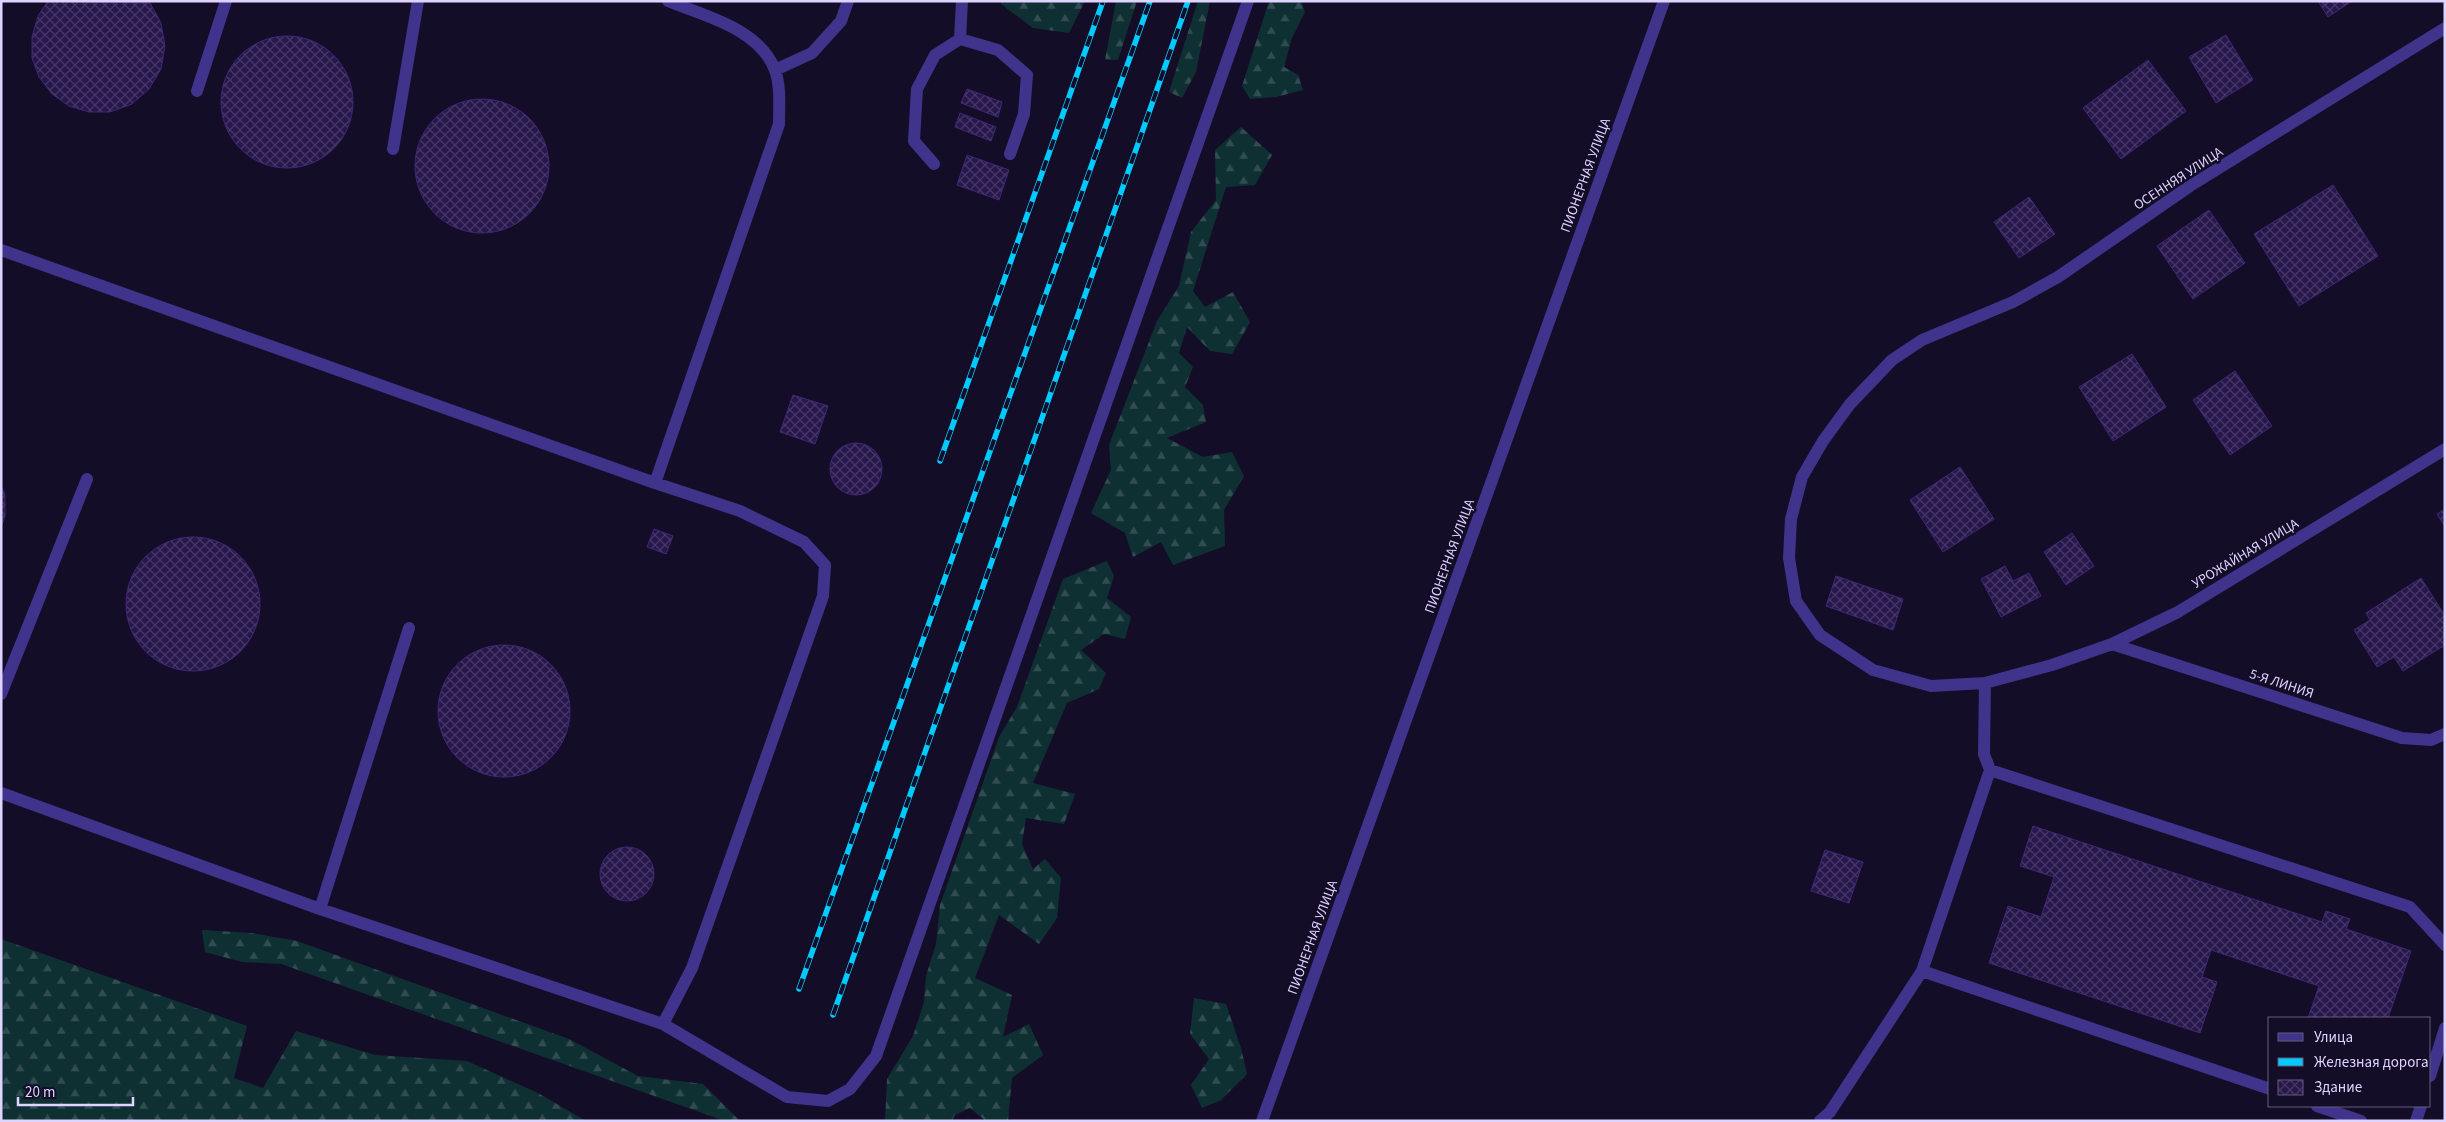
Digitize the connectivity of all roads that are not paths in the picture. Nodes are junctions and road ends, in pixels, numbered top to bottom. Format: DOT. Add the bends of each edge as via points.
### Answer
graph roads {
  1 [pos="226,1"];
  2 [pos="418,1"];
  3 [pos="668,1"];
  4 [pos="848,1"];
  5 [pos="962,1"];
  6 [pos="1248,1"];
  7 [pos="1664,1"];
  8 [pos="2445,28"];
  9 [pos="960,39"];
  10 [pos="775,70"];
  11 [pos="197,91"];
  12 [pos="393,149"];
  13 [pos="1010,154"];
  14 [pos="934,164"];
  15 [pos="1,250"];
  16 [pos="2445,449"];
  17 [pos="87,479"];
  18 [pos="655,483"];
  19 [pos="409,628"];
  20 [pos="2112,644"];
  21 [pos="1985,682"];
  22 [pos="1,694"];
  23 [pos="2445,734"];
  24 [pos="1990,770"];
  25 [pos="1,793"];
  26 [pos="320,909"];
  27 [pos="2445,945"];
  28 [pos="1922,971"];
  29 [pos="663,1024"];
  30 [pos="2445,1028"];
  31 [pos="2431,1073"];
  32 [pos="2268,1089"];
  33 [pos="2321,1107"];
  34 [pos="2421,1107"];
  35 [pos="1262,1121"];
  36 [pos="1820,1121"];
  37 [pos="2361,1121"];
  38 [pos="2416,1121"];
  1 -- 11 [label="street"];
  2 -- 12 [label="street"];
  3 -- 10 [label="street" via="734,28 762,49"];
  4 -- 10 [label="street" via="841,21 812,53"];
  5 -- 9 [label="street"];
  6 -- 29 [label="street" via="876,1056 850,1089 828,1101 786,1097"];
  7 -- 35 [label="street, ПИОНЕРНАЯ УЛИЦА"];
  8 -- 21 [label="street, ОСЕННЯЯ УЛИЦА" via="2190,186 2058,277 2013,302 1922,340 1892,360 1850,404 1823,441 1802,477 1791,519 1789,558 1796,601 1820,635 1873,670 1931,686"];
  9 -- 13 [label="street" via="998,50 1027,75 1024,114"];
  9 -- 14 [label="street" via="935,54 917,89 914,141"];
  10 -- 18 [label="street" via="779,124"];
  15 -- 18 [label="street"];
  16 -- 20 [label="street, УРОЖАЙНАЯ УЛИЦА" via="2178,612"];
  17 -- 22 [label="street"];
  18 -- 29 [label="street" via="740,511 804,542 825,565 823,596 692,968"];
  19 -- 26 [label="street"];
  20 -- 21 [label="street, УРОЖАЙНАЯ УЛИЦА" via="2052,665"];
  20 -- 23 [label="street, 5-Я ЛИНИЯ" via="2402,738 2431,740"];
  21 -- 24 [label="street" via="1984,754"];
  24 -- 27 [label="street" via="2410,907"];
  24 -- 28 [label="street"];
  25 -- 26 [label="street"];
  26 -- 29 [label="street"];
  28 -- 32 [label="street"];
  28 -- 36 [label="street" via="1835,1104"];
  30 -- 31 [label="street"];
  33 -- 37 [label="street"];
  34 -- 38 [label="street"];
}
